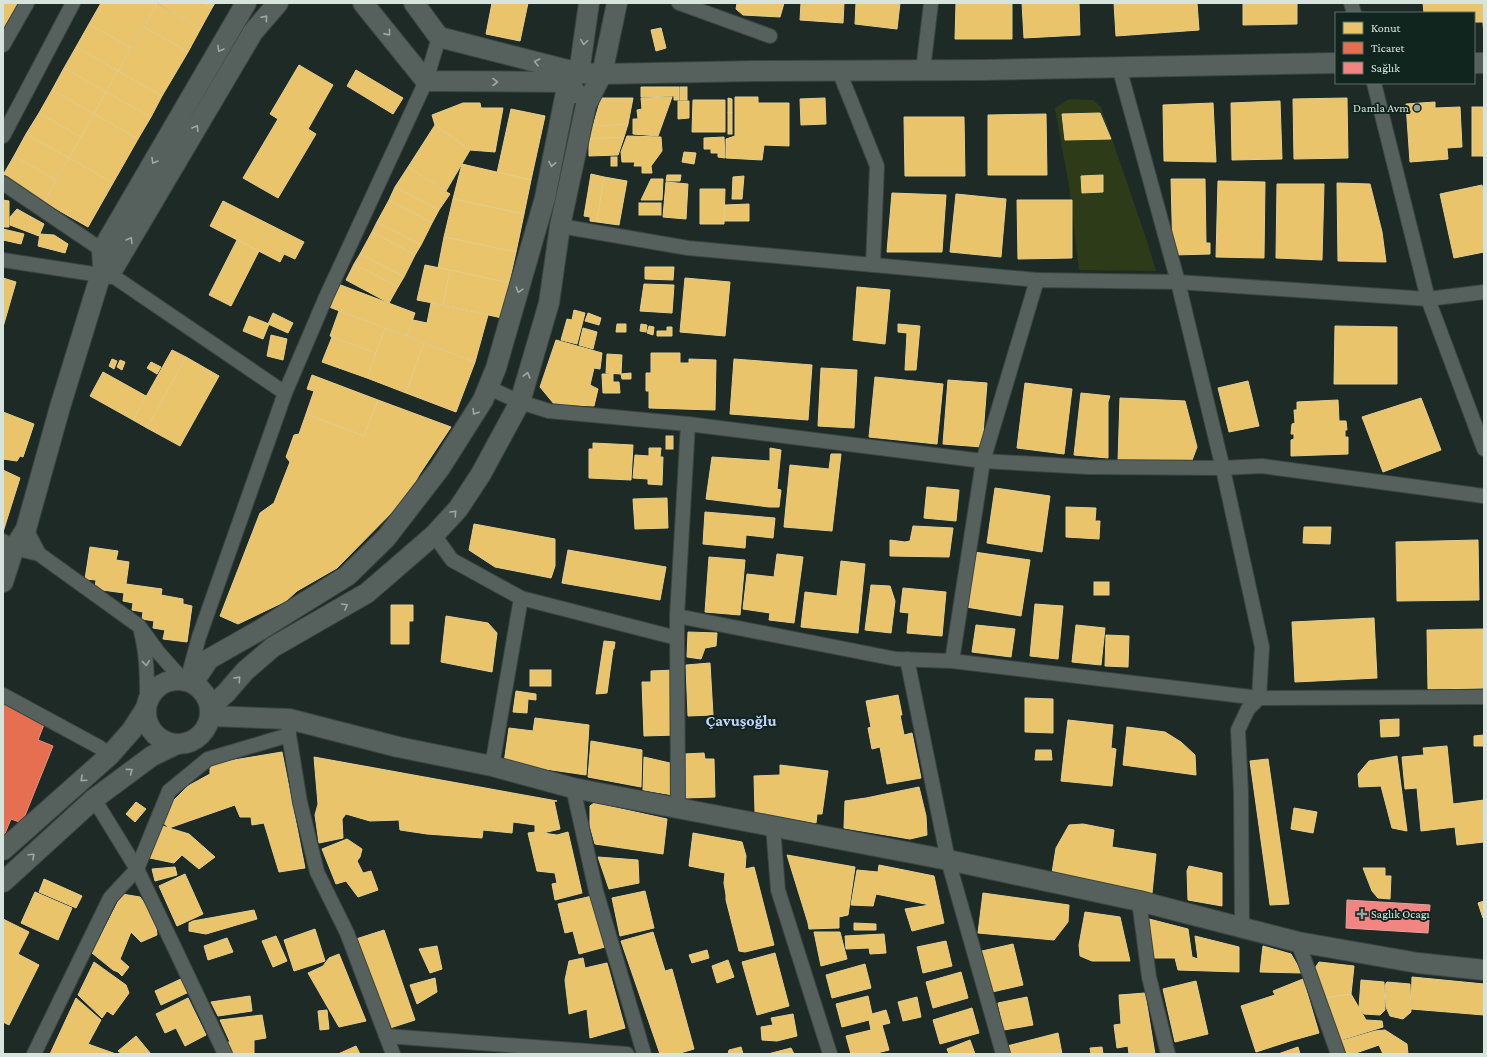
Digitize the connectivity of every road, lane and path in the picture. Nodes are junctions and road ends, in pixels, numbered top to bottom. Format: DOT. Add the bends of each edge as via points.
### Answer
graph roads {
  1 [pos="27,3"];
  2 [pos="73,3"];
  3 [pos="246,3"];
  4 [pos="278,3"];
  5 [pos="363,3"];
  6 [pos="414,3"];
  7 [pos="589,3"];
  8 [pos="617,3"];
  9 [pos="679,3"];
  10 [pos="931,3"];
  11 [pos="770,36"];
  12 [pos="439,37"];
  13 [pos="3,45"];
  14 [pos="1335,63"];
  15 [pos="1119,67"];
  16 [pos="923,70"];
  17 [pos="839,71"];
  18 [pos="602,74"];
  19 [pos="574,78"];
  20 [pos="426,81"];
  21 [pos="1374,84"];
  22 [pos="586,105"];
  23 [pos="3,136"];
  24 [pos="3,183"];
  25 [pos="560,226"];
  26 [pos="3,260"];
  27 [pos="873,265"];
  28 [pos="104,266"];
  29 [pos="1037,280"];
  30 [pos="1178,282"];
  31 [pos="1484,292"];
  32 [pos="1428,299"];
  33 [pos="489,388"];
  34 [pos="285,393"];
  35 [pos="520,402"];
  36 [pos="688,424"];
  37 [pos="1484,449"];
  38 [pos="983,461"];
  39 [pos="1222,468"];
  40 [pos="1484,496"];
  41 [pos="26,529"];
  42 [pos="434,535"];
  43 [pos="8,545"];
  44 [pos="39,554"];
  45 [pos="3,582"];
  46 [pos="520,598"];
  47 [pos="677,616"];
  48 [pos="139,626"];
  49 [pos="677,638"];
  50 [pos="907,659"];
  51 [pos="952,661"];
  52 [pos="187,681"];
  53 [pos="3,695"];
  54 [pos="1484,697"];
  55 [pos="1259,698"];
  56 [pos="147,704"];
  57 [pos="210,711"];
  58 [pos="289,727"];
  59 [pos="177,744"];
  60 [pos="110,755"];
  61 [pos="492,766"];
  62 [pos="573,788"];
  63 [pos="94,799"];
  64 [pos="678,809"];
  65 [pos="773,826"];
  66 [pos="3,850"];
  67 [pos="948,860"];
  68 [pos="137,869"];
  69 [pos="3,882"];
  70 [pos="1139,901"];
  71 [pos="1242,928"];
  72 [pos="1298,942"];
  73 [pos="1484,970"];
  74 [pos="386,1036"];
  75 [pos="34,1054"];
  76 [pos="225,1054"];
  77 [pos="393,1054"];
  78 [pos="627,1054"];
  79 [pos="644,1054"];
  80 [pos="830,1054"];
  81 [pos="1003,1054"];
  82 [pos="1168,1054"];
  83 [pos="1338,1054"];
  1 -- 13 [label="street"];
  2 -- 23 [label="street"];
  3 -- 28 [label="street, one-way"];
  28 -- 4 [label="street, one-way" via="253,32"];
  5 -- 20 [label="street, one-way"];
  6 -- 12 [label="street"];
  7 -- 19 [label="street, one-way"];
  8 -- 18 [label="street"];
  9 -- 11 [label="street"];
  10 -- 16 [label="street"];
  19 -- 12 [label="street, one-way"];
  12 -- 20 [label="street"];
  14 -- 15 [label="street"];
  15 -- 16 [label="street"];
  15 -- 30 [label="street"];
  16 -- 17 [label="street"];
  17 -- 18 [label="street"];
  17 -- 27 [label="street" via="877,166"];
  18 -- 19 [label="street"];
  18 -- 22 [label="street"];
  20 -- 19 [label="street, one-way"];
  19 -- 22 [label="street"];
  19 -- 33 [label="street, one-way" via="545,198"];
  20 -- 34 [label="street" via="326,296"];
  21 -- 32 [label="street"];
  22 -- 25 [label="street"];
  24 -- 28 [label="street"];
  25 -- 27 [label="street" via="688,248"];
  35 -- 25 [label="street, one-way" via="549,303"];
  26 -- 28 [label="street"];
  27 -- 29 [label="street"];
  28 -- 34 [label="street"];
  28 -- 41 [label="street"];
  29 -- 30 [label="street"];
  29 -- 38 [label="street"];
  30 -- 32 [label="street"];
  30 -- 39 [label="street"];
  31 -- 32 [label="street"];
  32 -- 37 [label="street"];
  33 -- 35 [label="street"];
  33 -- 52 [label="street, one-way" via="440,468 386,538 347,576 209,659"];
  34 -- 52 [label="street" via="199,637"];
  35 -- 36 [label="street" via="549,411"];
  42 -- 35 [label="street, one-way" via="458,509 481,474"];
  36 -- 38 [label="street"];
  36 -- 47 [label="street"];
  38 -- 39 [label="street" via="1088,467"];
  38 -- 51 [label="street"];
  39 -- 40 [label="street" via="1262,466"];
  39 -- 55 [label="street" via="1262,647"];
  41 -- 43 [label="street"];
  41 -- 44 [label="street"];
  42 -- 46 [label="street" via="452,560"];
  57 -- 42 [label="street, one-way" via="245,671 273,647 367,593"];
  43 -- 44 [label="street"];
  43 -- 45 [label="street"];
  44 -- 48 [label="street"];
  46 -- 49 [label="street"];
  46 -- 61 [label="street"];
  47 -- 49 [label="street"];
  47 -- 50 [label="street"];
  48 -- 52 [label="street" via="158,652"];
  48 -- 56 [label="street, one-way" via="144,643"];
  49 -- 64 [label="street"];
  50 -- 51 [label="street"];
  50 -- 67 [label="street"];
  51 -- 55 [label="street"];
  52 -- 56 [label="street" via="170,680 159,685 151,693"];
  52 -- 57 [label="street" via="201,689"];
  53 -- 60 [label="street" via="99,746"];
  54 -- 55 [label="street"];
  55 -- 71 [label="street" via="1248,709 1238,730"];
  56 -- 59 [label="street" via="145,714 150,728 157,737"];
  56 -- 60 [label="street" via="132,730"];
  57 -- 58 [label="street"];
  57 -- 59 [label="street" via="207,727 200,736 188,743"];
  58 -- 61 [label="street"];
  58 -- 68 [label="street" via="208,759 169,792"];
  58 -- 74 [label="street" via="300,802 317,872 347,933"];
  63 -- 59 [label="street, one-way" via="152,756"];
  60 -- 66 [label="street, one-way"];
  61 -- 62 [label="street"];
  62 -- 64 [label="street"];
  62 -- 79 [label="street" via="596,891"];
  63 -- 68 [label="street"];
  69 -- 63 [label="street, one-way"];
  64 -- 65 [label="street"];
  65 -- 67 [label="street"];
  65 -- 80 [label="street" via="778,890"];
  67 -- 70 [label="street"];
  67 -- 81 [label="street"];
  68 -- 75 [label="street" via="110,898"];
  68 -- 76 [label="street"];
  70 -- 71 [label="street"];
  70 -- 82 [label="street" via="1149,977"];
  71 -- 72 [label="street"];
  72 -- 73 [label="street" via="1418,963"];
  72 -- 83 [label="street"];
  74 -- 77 [label="street"];
  74 -- 78 [label="street"];
}
